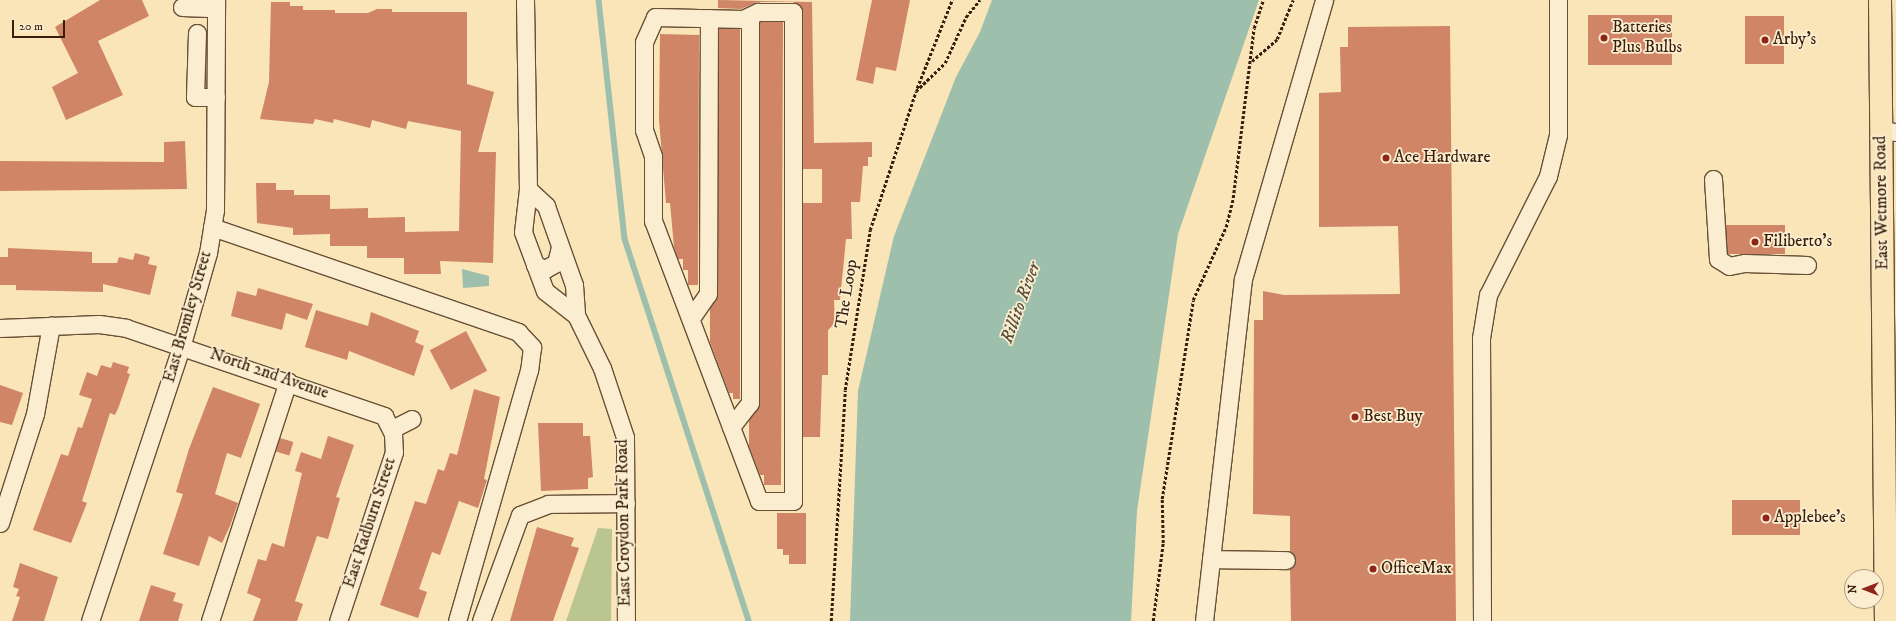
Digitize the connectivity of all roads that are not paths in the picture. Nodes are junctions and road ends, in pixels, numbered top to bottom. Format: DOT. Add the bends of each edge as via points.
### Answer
graph roads {
  1 [pos="525,0"];
  2 [pos="1324,0"];
  3 [pos="1558,0"];
  4 [pos="1865,0"];
  5 [pos="1880,0"];
  6 [pos="216,4"];
  7 [pos="182,7"];
  8 [pos="750,16"];
  9 [pos="709,18"];
  10 [pos="1880,23"];
  11 [pos="197,33"];
  12 [pos="216,97"];
  13 [pos="1888,131"];
  14 [pos="1713,179"];
  15 [pos="528,189"];
  16 [pos="212,227"];
  17 [pos="560,247"];
  18 [pos="1889,254"];
  19 [pos="536,265"];
  20 [pos="1807,265"];
  21 [pos="576,315"];
  22 [pos="691,318"];
  23 [pos="51,325"];
  24 [pos="0,328"];
  25 [pos="182,344"];
  26 [pos="288,380"];
  27 [pos="1890,408"];
  28 [pos="412,419"];
  29 [pos="391,427"];
  30 [pos="731,427"];
  31 [pos="1890,477"];
  32 [pos="626,503"];
  33 [pos="0,522"];
  34 [pos="1211,559"];
  35 [pos="1286,560"];
  36 [pos="1890,616"];
  37 [pos="90,621"];
  38 [pos="210,621"];
  39 [pos="338,621"];
  40 [pos="457,621"];
  41 [pos="481,621"];
  42 [pos="626,621"];
  43 [pos="1204,621"];
  44 [pos="1482,621"];
  1 -- 15 [label="street, East Croydon Park Road"];
  2 -- 34 [label="street" via="1243,279"];
  3 -- 44 [label="street" via="1558,135 1548,176 1488,295 1481,338"];
  4 -- 10 [label="main road"];
  5 -- 10 [label="main road, East Wetmore Road"];
  6 -- 7 [label="street"];
  6 -- 12 [label="street, East Bromley Street"];
  8 -- 9 [label="street" via="743,19"];
  8 -- 30 [label="street" via="750,403"];
  8 -- 30 [label="street" via="758,12 793,12 793,501 759,501"];
  9 -- 22 [label="street" via="708,294"];
  9 -- 22 [label="street" via="655,17 644,42 644,130 653,156 653,221"];
  10 -- 13 [label="main road, East Wetmore Road"];
  11 -- 12 [label="street" via="195,97"];
  12 -- 16 [label="street, East Bromley Street"];
  13 -- 18 [label="main road, East Wetmore Road"];
  14 -- 20 [label="street" via="1718,260 1728,266 1745,263"];
  15 -- 17 [label="street, East Croydon Park Road" via="546,206"];
  15 -- 19 [label="street, East Croydon Park Road" via="523,232"];
  16 -- 25 [label="street, East Bromley Street" via="200,289"];
  16 -- 40 [label="street" via="518,332 532,347 496,490"];
  17 -- 19 [label="street" via="556,263 545,269"];
  17 -- 21 [label="street, East Croydon Park Road" via="574,285"];
  18 -- 27 [label="main road, East Wetmore Road"];
  19 -- 21 [label="street, East Croydon Park Road" via="545,291"];
  21 -- 32 [label="street, East Croydon Park Road" via="602,368 624,437"];
  22 -- 30 [label="street"];
  23 -- 24 [label="street, North 2nd Avenue"];
  23 -- 25 [label="street, North 2nd Avenue" via="99,324"];
  23 -- 33 [label="street" via="35,414"];
  25 -- 26 [label="street, North 2nd Avenue"];
  25 -- 37 [label="street, East Bromley Street"];
  26 -- 29 [label="street, North 2nd Avenue" via="374,411"];
  26 -- 38 [label="street"];
  27 -- 31 [label="main road, East Wetmore Road"];
  28 -- 29 [label="street"];
  29 -- 39 [label="street, East Radburn Street" via="394,452"];
  31 -- 36 [label="main road, East Wetmore Road"];
  32 -- 41 [label="street" via="548,504 520,515"];
  32 -- 42 [label="street, East Croydon Park Road"];
  34 -- 35 [label="street"];
  34 -- 43 [label="street"];
}
